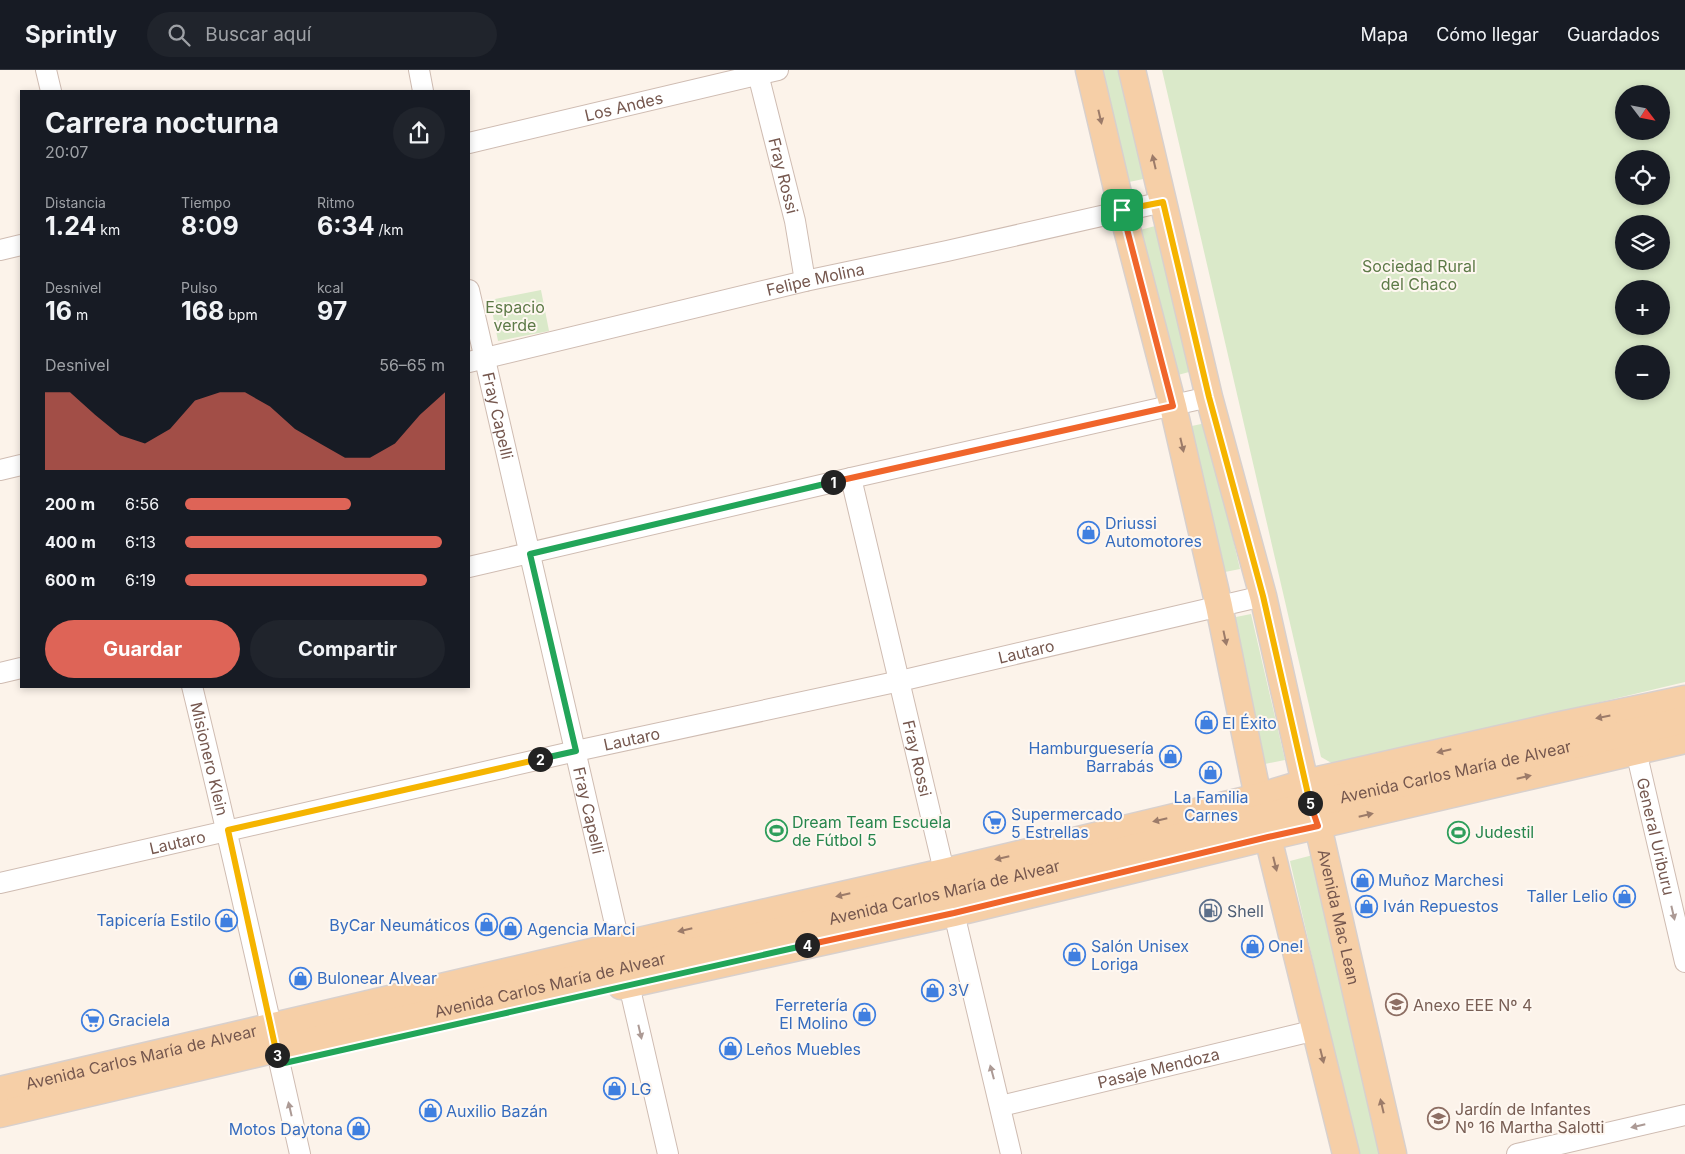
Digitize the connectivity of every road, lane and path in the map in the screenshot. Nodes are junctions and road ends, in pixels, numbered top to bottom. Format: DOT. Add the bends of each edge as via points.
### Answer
graph roads {
  1 [pos="46,70"];
  2 [pos="419,70"];
  3 [pos="778,70"];
  4 [pos="1089,70"];
  5 [pos="1132,70"];
  6 [pos="758,72"];
  7 [pos="51,90"];
  8 [pos="424,90"];
  9 [pos="470,143"];
  10 [pos="1163,202"];
  11 [pos="1122,210"];
  12 [pos="20,245"];
  13 [pos="0,250"];
  14 [pos="805,281"];
  15 [pos="470,299"];
  16 [pos="477,360"];
  17 [pos="1209,397"];
  18 [pos="1173,406"];
  19 [pos="20,465"];
  20 [pos="0,470"];
  21 [pos="851,478"];
  22 [pos="530,554"];
  23 [pos="470,567"];
  24 [pos="1263,596"];
  25 [pos="1219,606"];
  26 [pos="20,668"];
  27 [pos="0,673"];
  28 [pos="900,681"];
  29 [pos="192,688"];
  30 [pos="1685,699"];
  31 [pos="1685,720"];
  32 [pos="1632,732"];
  33 [pos="1685,740"];
  34 [pos="576,751"];
  35 [pos="1311,804"];
  36 [pos="1264,817"];
  37 [pos="228,830"];
  38 [pos="0,883"];
  39 [pos="949,892"];
  40 [pos="1685,962"];
  41 [pos="625,965"];
  42 [pos="1316,1030"];
  43 [pos="275,1047"];
  44 [pos="0,1090"];
  45 [pos="1001,1106"];
  46 [pos="0,1114"];
  47 [pos="1685,1115"];
  48 [pos="0,1130"];
  49 [pos="300,1154"];
  50 [pos="668,1154"];
  51 [pos="1012,1154"];
  52 [pos="1346,1154"];
  53 [pos="1393,1154"];
  54 [pos="1516,1154"];
  1 -- 7 [label="street"];
  2 -- 8 [label="street"];
  3 -- 6 [label="street, Los Andes"];
  4 -- 11 [label="main road, one-way"];
  10 -- 5 [label="main road, Avenida Mac Lean, one-way"];
  6 -- 9 [label="street, Los Andes"];
  6 -- 14 [label="street, Fray Rossi" via="795,221"];
  10 -- 11 [label="street, Felipe Molina"];
  10 -- 17 [label="main road, Avenida Mac Lean"];
  11 -- 14 [label="street, Felipe Molina"];
  11 -- 18 [label="main road"];
  12 -- 13 [label="street"];
  14 -- 16 [label="street, Felipe Molina"];
  15 -- 16 [label="street, Fray Capelli"];
  16 -- 22 [label="street, Fray Capelli"];
  17 -- 18 [label="street"];
  17 -- 24 [label="main road, Avenida Mac Lean"];
  18 -- 21 [label="street"];
  18 -- 25 [label="main road, one-way"];
  19 -- 20 [label="street"];
  21 -- 22 [label="street"];
  21 -- 28 [label="street, Fray Rossi"];
  22 -- 23 [label="street"];
  22 -- 34 [label="street, Fray Capelli"];
  24 -- 25 [label="street, Lautaro"];
  24 -- 35 [label="main road, Avenida Mac Lean"];
  25 -- 28 [label="street, Lautaro"];
  25 -- 36 [label="main road, one-way"];
  26 -- 27 [label="street"];
  28 -- 34 [label="street, Lautaro"];
  28 -- 39 [label="street, Fray Rossi"];
  29 -- 37 [label="street, Misionero Klein"];
  30 -- 32 [label="main road, Avenida Carlos María de Alvear"];
  31 -- 32 [label="main road, Avenida Carlos María de Alvear"];
  32 -- 33 [label="main road, Avenida Carlos María de Alvear"];
  32 -- 35 [label="main road, Avenida Carlos María de Alvear"];
  32 -- 40 [label="street, General Uriburu, one-way"];
  34 -- 37 [label="street, Lautaro"];
  34 -- 41 [label="street, Fray Capelli"];
  35 -- 36 [label="main road, Avenida Carlos María de Alvear"];
  53 -- 35 [label="main road, Avenida Mac Lean, one-way"];
  36 -- 39 [label="main road, Avenida Carlos María de Alvear"];
  36 -- 42 [label="main road, one-way"];
  37 -- 38 [label="street, Lautaro"];
  37 -- 43 [label="street, Misionero Klein"];
  39 -- 41 [label="main road, Avenida Carlos María de Alvear"];
  45 -- 39 [label="street, Fray Rossi, one-way"];
  41 -- 43 [label="main road, Avenida Carlos María de Alvear"];
  41 -- 50 [label="street, Fray Capelli, one-way"];
  42 -- 45 [label="street, Pasaje Mendoza"];
  42 -- 52 [label="main road, one-way"];
  43 -- 44 [label="main road, Avenida Carlos María de Alvear"];
  43 -- 46 [label="main road, Avenida Carlos María de Alvear"];
  43 -- 48 [label="main road, Avenida Carlos María de Alvear"];
  49 -- 43 [label="street, Misionero Klein, one-way"];
  45 -- 51 [label="street, Fray Rossi"];
  47 -- 54 [label="street, one-way"];
}
